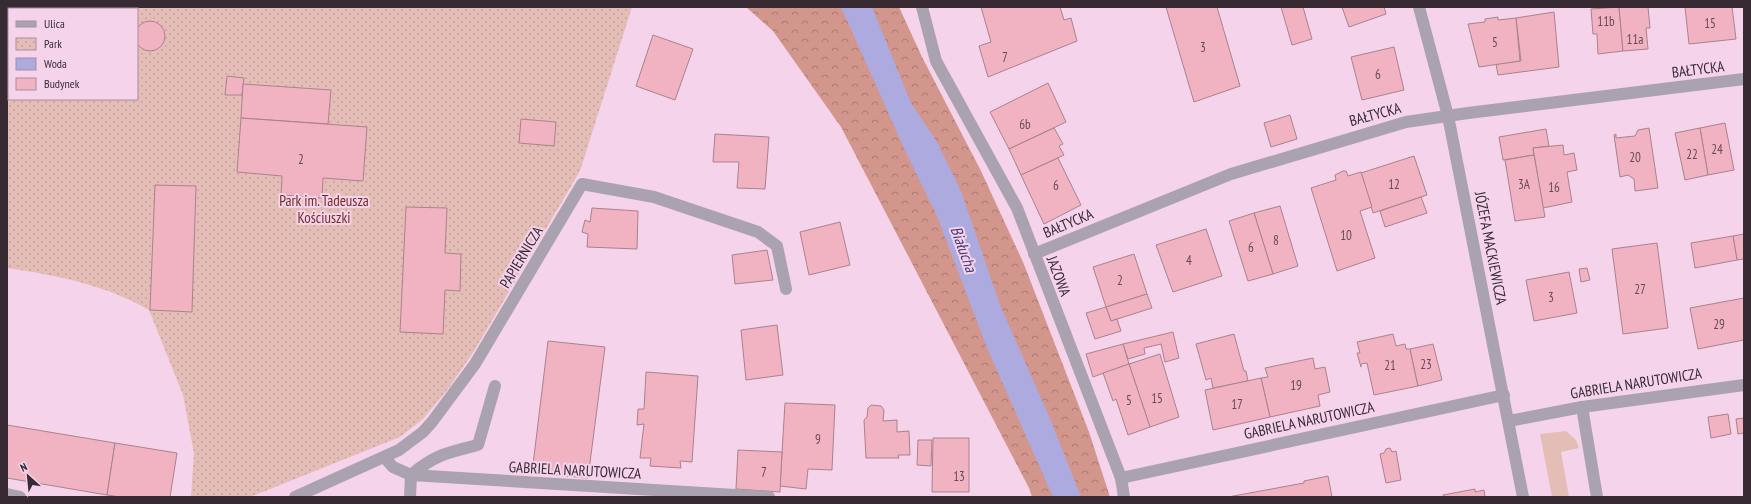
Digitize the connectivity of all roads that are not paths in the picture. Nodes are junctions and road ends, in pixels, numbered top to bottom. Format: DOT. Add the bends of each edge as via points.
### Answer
graph roads {
  1 [pos="922,7"];
  2 [pos="1419,7"];
  3 [pos="1744,79"];
  4 [pos="1448,116"];
  5 [pos="1034,254"];
  6 [pos="786,289"];
  7 [pos="1744,385"];
  8 [pos="495,386"];
  9 [pos="1504,395"];
  10 [pos="1582,407"];
  11 [pos="1509,420"];
  12 [pos="384,457"];
  13 [pos="411,475"];
  14 [pos="1120,478"];
  15 [pos="7,494"];
  16 [pos="20,497"];
  17 [pos="295,497"];
  18 [pos="410,497"];
  19 [pos="769,497"];
  20 [pos="1124,497"];
  21 [pos="1523,497"];
  22 [pos="1597,497"];
  1 -- 5 [label="street, JAZOWA" via="936,61 1017,208"];
  2 -- 4 [label="street, JÓZEFA MACKIEWICZA"];
  3 -- 4 [label="street, BAŁTYCKA"];
  4 -- 5 [label="street, BAŁTYCKA" via="1386,127 1231,174"];
  4 -- 9 [label="street, JÓZEFA MACKIEWICZA"];
  5 -- 14 [label="street, JAZOWA"];
  6 -- 12 [label="street, PAPIERNICZA" via="777,246 758,232 654,197 582,184 456,392 423,432 399,450"];
  7 -- 10 [label="street, GABRIELA NARUTOWICZA"];
  8 -- 13 [label="street" via="478,445 447,453 427,462"];
  9 -- 11 [label="street, JÓZEFA MACKIEWICZA"];
  9 -- 14 [label="street, GABRIELA NARUTOWICZA"];
  10 -- 11 [label="street, GABRIELA NARUTOWICZA"];
  10 -- 22 [label="street"];
  11 -- 21 [label="street, JÓZEFA MACKIEWICZA"];
  12 -- 13 [label="street, GABRIELA NARUTOWICZA" via="393,467"];
  12 -- 17 [label="street, PAPIERNICZA"];
  13 -- 18 [label="street"];
  13 -- 19 [label="street, GABRIELA NARUTOWICZA"];
  14 -- 20 [label="street, JAZOWA"];
  15 -- 16 [label="street"];
}
